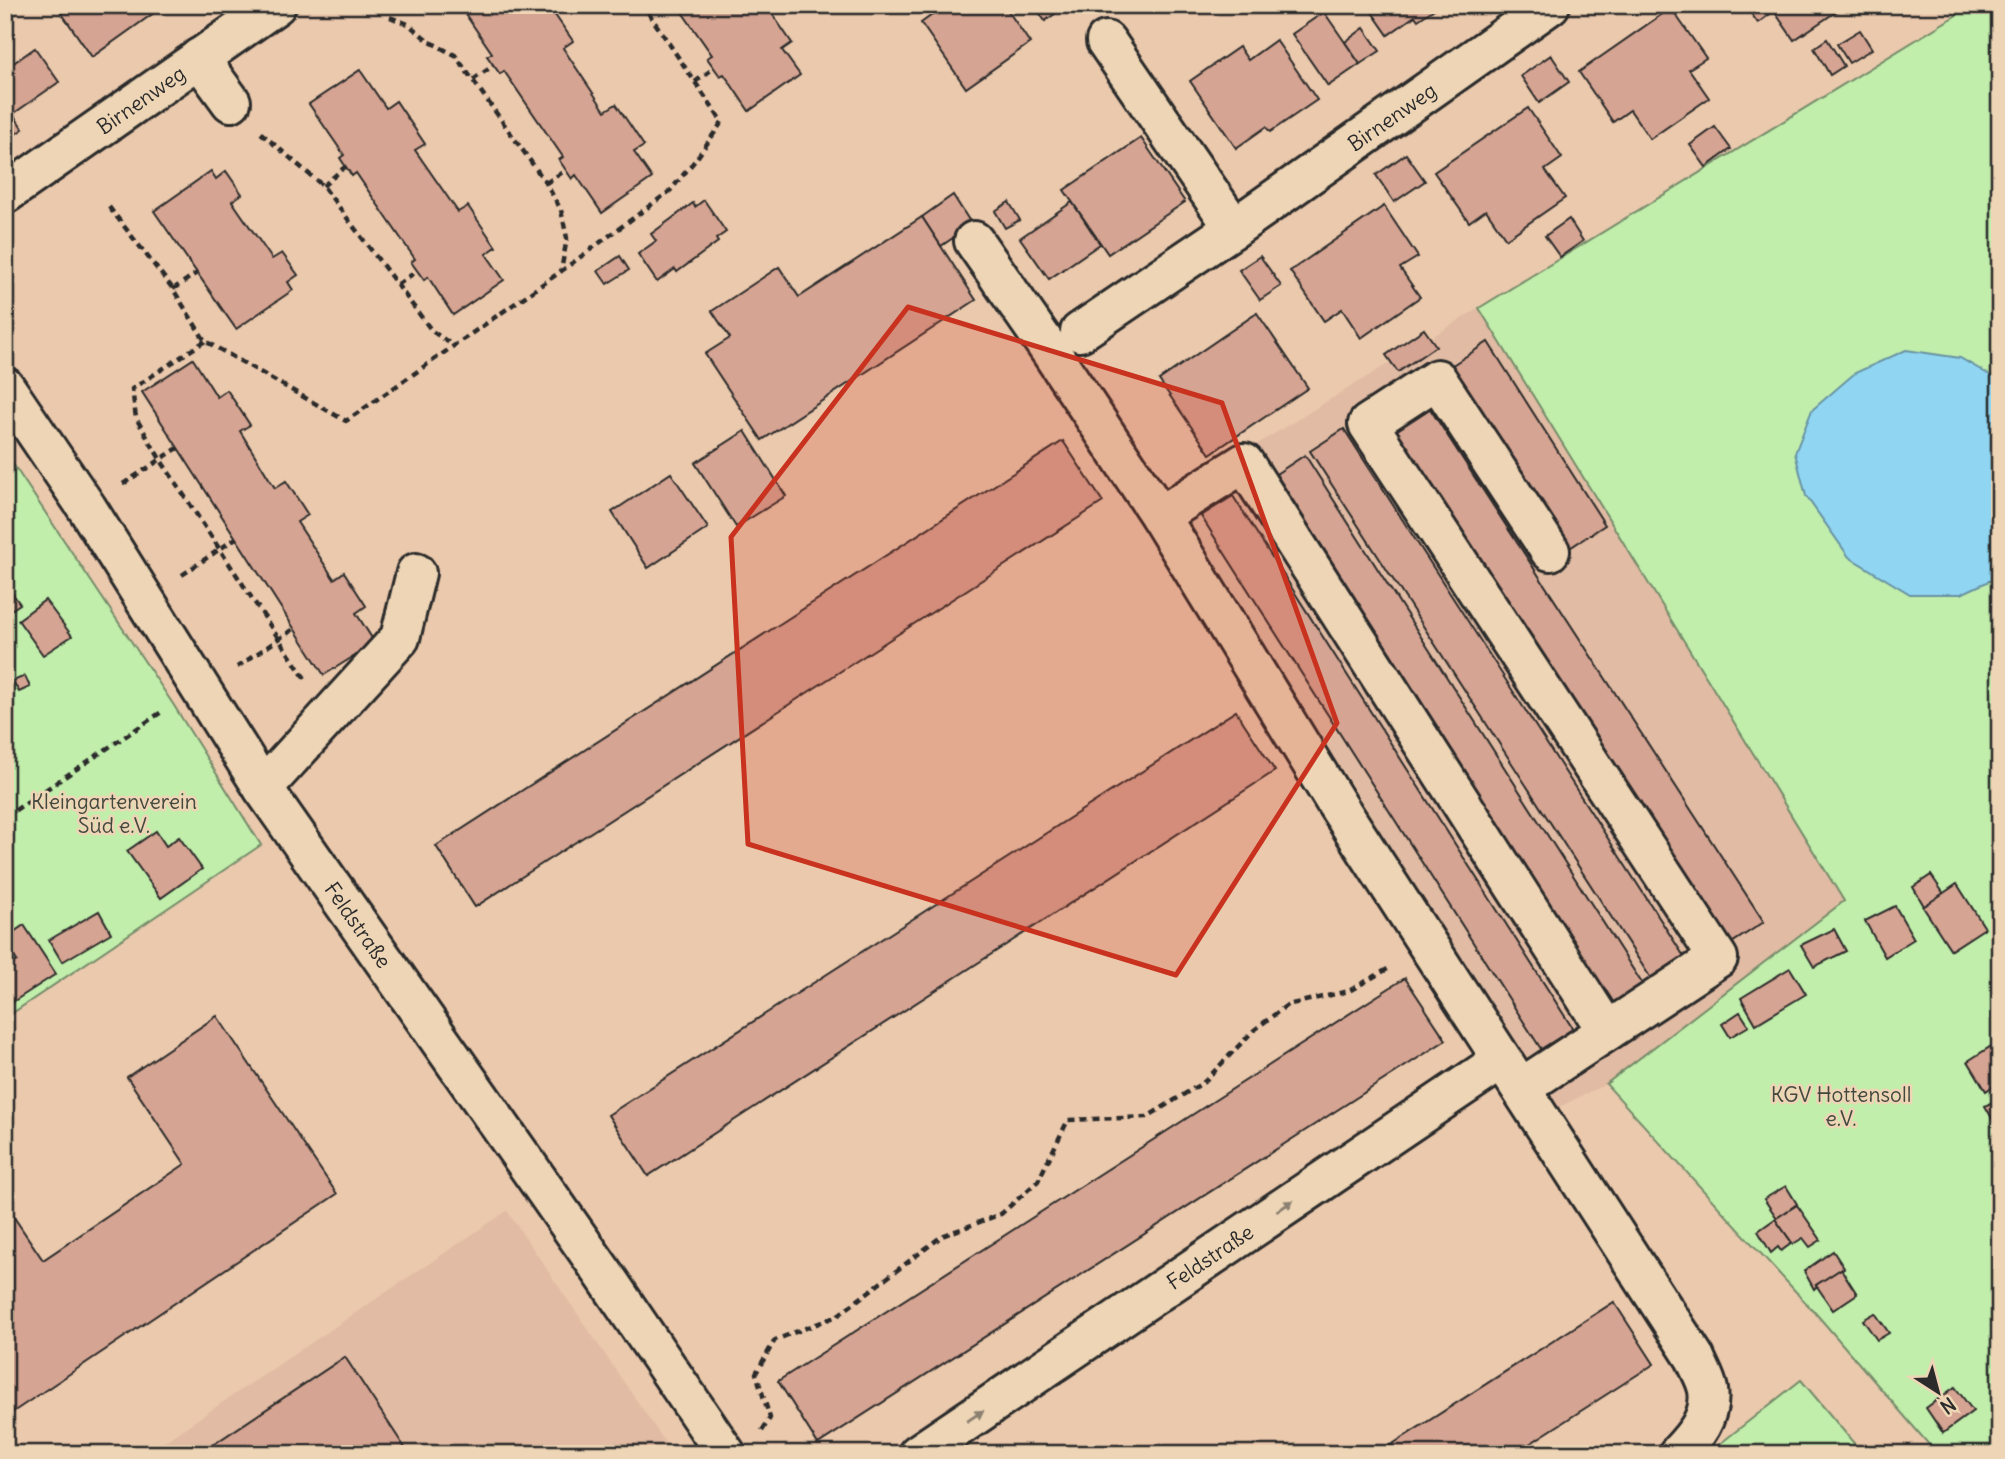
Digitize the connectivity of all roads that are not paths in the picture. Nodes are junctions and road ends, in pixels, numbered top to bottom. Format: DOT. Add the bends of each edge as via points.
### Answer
graph roads {
  1 [pos="276,5"];
  2 [pos="1549,5"];
  3 [pos="1106,41"];
  4 [pos="200,58"];
  5 [pos="242,114"];
  6 [pos="5,194"];
  7 [pos="1234,228"];
  8 [pos="974,241"];
  9 [pos="1080,332"];
  10 [pos="5,387"];
  11 [pos="1160,516"];
  12 [pos="1550,551"];
  13 [pos="416,573"];
  14 [pos="263,788"];
  15 [pos="1606,1031"];
  16 [pos="1511,1074"];
  17 [pos="726,1454"];
  18 [pos="918,1454"];
  19 [pos="1678,1454"];
  1 -- 4 [label="street, Birnenweg"];
  2 -- 7 [label="street, Birnenweg"];
  3 -- 7 [label="street"];
  4 -- 5 [label="street"];
  4 -- 6 [label="street, Birnenweg"];
  7 -- 9 [label="street, Birnenweg"];
  8 -- 11 [label="street"];
  10 -- 14 [label="street, Feldstraße"];
  11 -- 15 [label="street" via="1244,463"];
  11 -- 16 [label="street" via="1336,803"];
  12 -- 15 [label="street, Feldstraße" via="1437,379 1368,424 1718,958"];
  13 -- 14 [label="street" via="400,638"];
  14 -- 17 [label="street, Feldstraße"];
  15 -- 16 [label="street, Feldstraße"];
  18 -- 16 [label="street, Feldstraße, one-way"];
  16 -- 19 [label="street" via="1695,1358 1708,1389 1706,1413 1697,1433"];
}
